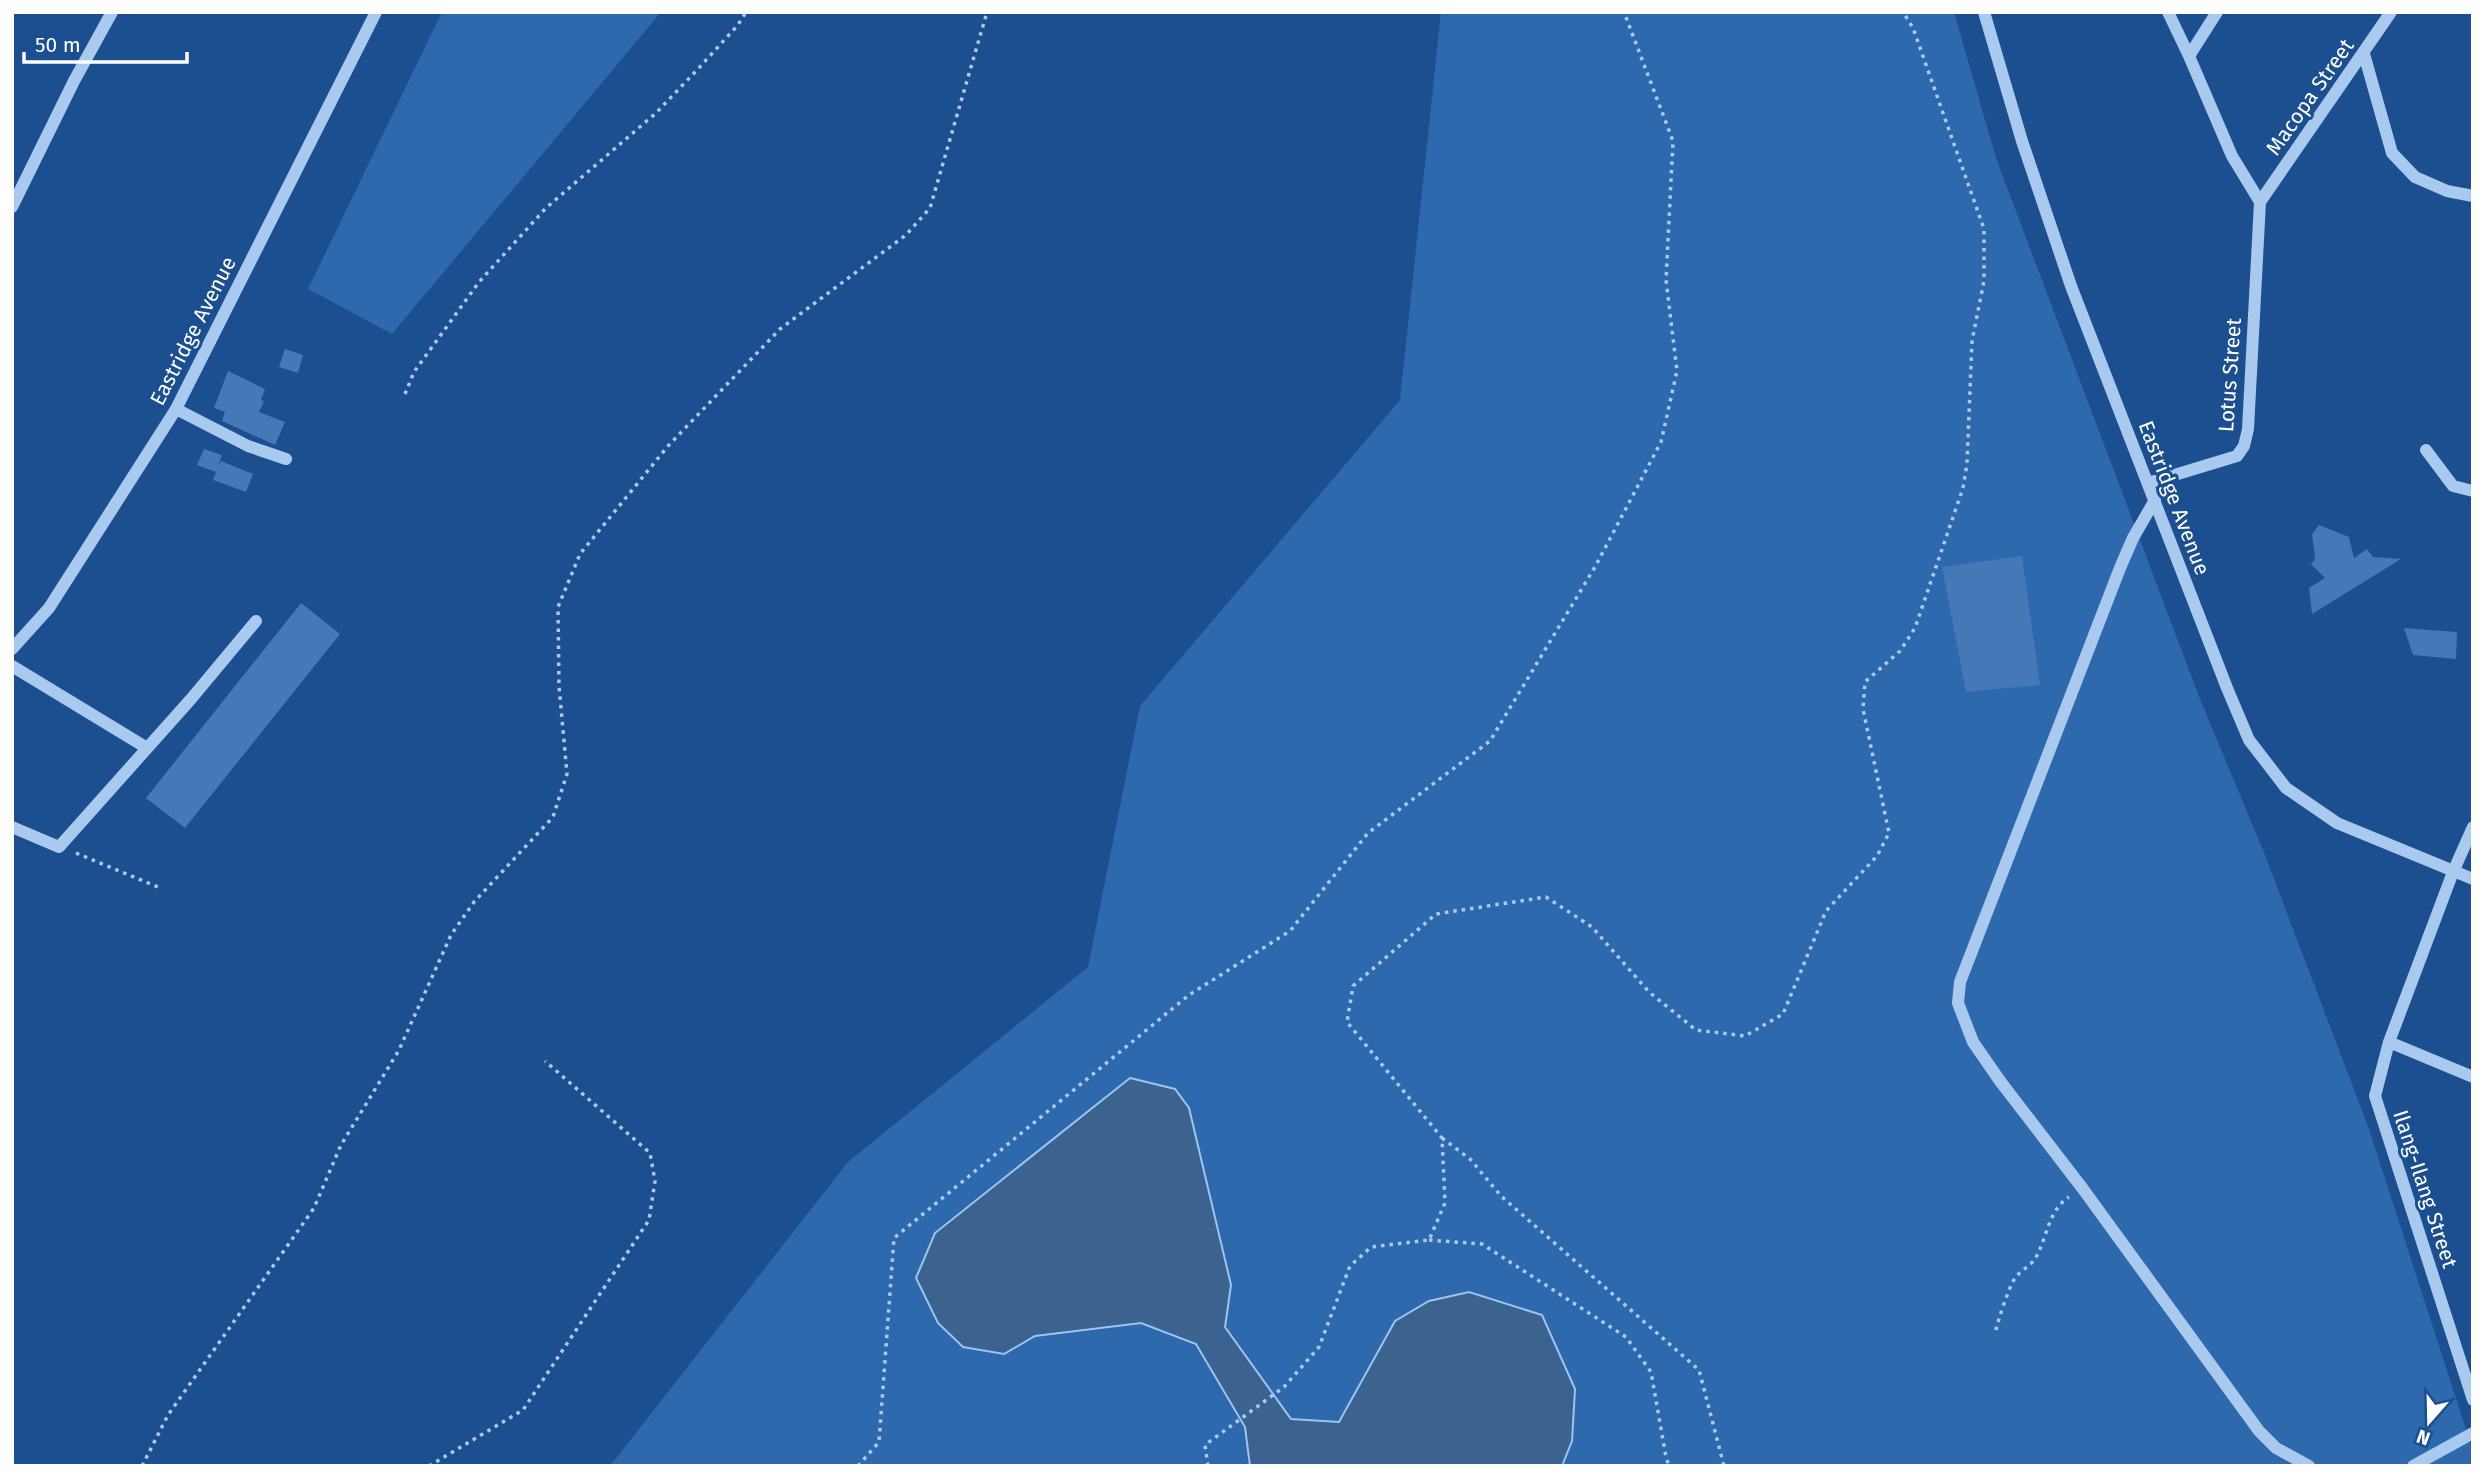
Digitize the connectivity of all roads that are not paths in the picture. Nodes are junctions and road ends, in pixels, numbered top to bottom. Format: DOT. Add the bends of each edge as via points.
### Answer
graph roads {
  1 [pos="113,12"];
  2 [pos="376,12"];
  3 [pos="1984,12"];
  4 [pos="2168,12"];
  5 [pos="2217,12"];
  6 [pos="2391,12"];
  7 [pos="2364,54"];
  8 [pos="2189,56"];
  9 [pos="2473,196"];
  10 [pos="2260,202"];
  11 [pos="12,207"];
  12 [pos="176,409"];
  13 [pos="2426,450"];
  14 [pos="286,459"];
  15 [pos="2148,483"];
  16 [pos="2473,491"];
  17 [pos="2155,500"];
  18 [pos="256,621"];
  19 [pos="12,649"];
  20 [pos="12,666"];
  21 [pos="147,748"];
  22 [pos="12,827"];
  23 [pos="2473,827"];
  24 [pos="2453,872"];
  25 [pos="2473,880"];
  26 [pos="2389,1042"];
  27 [pos="2473,1077"];
  28 [pos="2473,1400"];
  29 [pos="2473,1433"];
  30 [pos="2309,1466"];
  31 [pos="2413,1466"];
  1 -- 11 [label="street"];
  2 -- 12 [label="street, Eastridge Avenue"];
  3 -- 15 [label="street, Eastridge Avenue" via="2071,286"];
  4 -- 8 [label="street"];
  5 -- 8 [label="street"];
  6 -- 7 [label="street, Macopa Street"];
  7 -- 9 [label="street" via="2392,153 2415,177"];
  7 -- 10 [label="street, Macopa Street"];
  8 -- 10 [label="street" via="2232,156"];
  10 -- 15 [label="street, Lotus Street" via="2244,446 2237,456"];
  12 -- 14 [label="street" via="248,446"];
  12 -- 19 [label="street, Eastridge Avenue" via="49,608"];
  13 -- 16 [label="street" via="2453,486"];
  15 -- 17 [label="street, Eastridge Avenue"];
  17 -- 24 [label="street, Eastridge Avenue" via="2249,740 2286,788 2337,823"];
  17 -- 30 [label="street" via="2120,568 1960,982 1958,1003 1973,1042 2000,1082 2259,1431 2276,1448"];
  18 -- 21 [label="street"];
  20 -- 21 [label="street"];
  21 -- 22 [label="street" via="59,846"];
  23 -- 24 [label="street, Ilang-Ilang Street"];
  24 -- 25 [label="street, Eastridge Avenue"];
  24 -- 26 [label="street, Ilang-Ilang Street"];
  26 -- 27 [label="street"];
  26 -- 28 [label="street, Ilang-Ilang Street" via="2375,1096"];
  29 -- 31 [label="street"];
}
